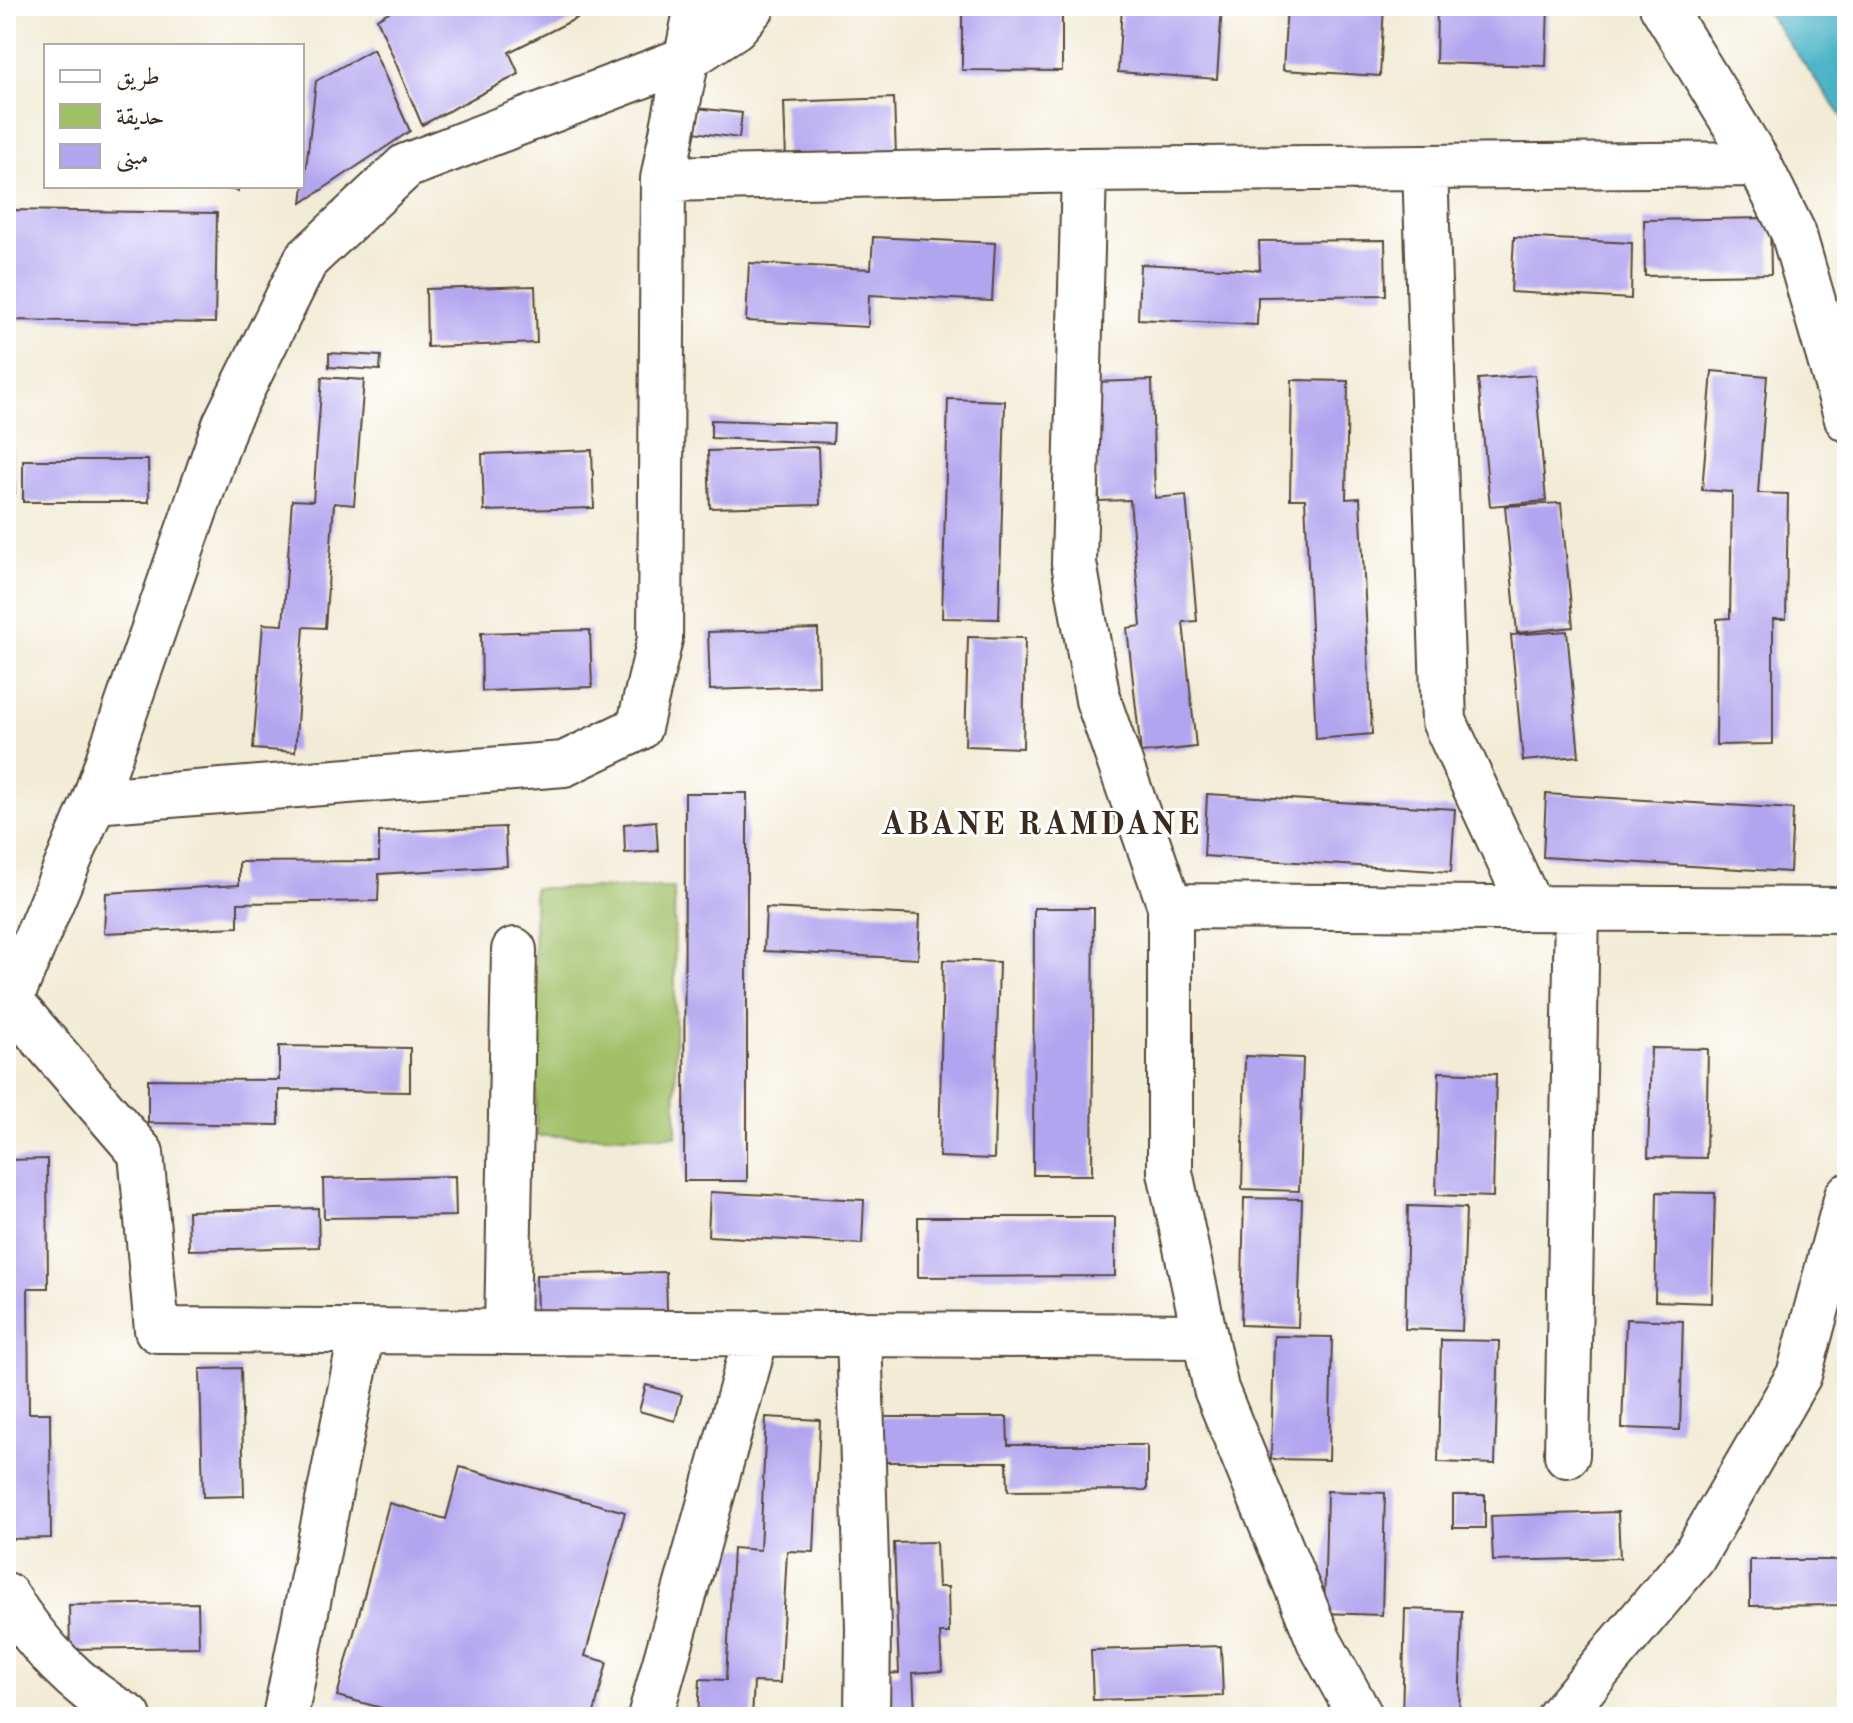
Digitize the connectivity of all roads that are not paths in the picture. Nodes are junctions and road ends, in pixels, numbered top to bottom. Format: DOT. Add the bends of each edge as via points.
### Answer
graph roads {
  1 [pos="697,6"];
  2 [pos="717,6"];
  3 [pos="753,6"];
  4 [pos="1662,6"];
  5 [pos="686,59"];
  6 [pos="1759,164"];
  7 [pos="1425,167"];
  8 [pos="1084,170"];
  9 [pos="663,179"];
  10 [pos="1847,419"];
  11 [pos="94,801"];
  12 [pos="1170,906"];
  13 [pos="1531,908"];
  14 [pos="1577,909"];
  15 [pos="1847,910"];
  16 [pos="21,943"];
  17 [pos="514,950"];
  18 [pos="8,1006"];
  19 [pos="1847,1196"];
  20 [pos="362,1331"];
  21 [pos="507,1331"];
  22 [pos="757,1333"];
  23 [pos="859,1333"];
  24 [pos="1205,1336"];
  25 [pos="1567,1455"];
  26 [pos="6,1595"];
  27 [pos="129,1717"];
  28 [pos="285,1717"];
  29 [pos="650,1717"];
  30 [pos="867,1717"];
  31 [pos="1361,1717"];
  32 [pos="1559,1717"];
  1 -- 5 [label="street"];
  2 -- 5 [label="street"];
  3 -- 5 [label="street" via="735,27"];
  4 -- 6 [label="street"];
  5 -- 9 [label="street"];
  5 -- 11 [label="street" via="406,166 306,260 225,424"];
  6 -- 7 [label="street"];
  6 -- 10 [label="street" via="1793,232"];
  7 -- 8 [label="street"];
  7 -- 13 [label="street" via="1444,721"];
  8 -- 9 [label="street"];
  8 -- 12 [label="street" via="1074,563 1098,700"];
  9 -- 11 [label="street" via="660,639 639,728 564,764"];
  11 -- 16 [label="street"];
  12 -- 13 [label="street"];
  12 -- 24 [label="street" via="1170,1172"];
  13 -- 14 [label="street"];
  14 -- 15 [label="street"];
  14 -- 25 [label="street"];
  16 -- 18 [label="street"];
  17 -- 21 [label="street"];
  18 -- 20 [label="street" via="141,1153 157,1330"];
  19 -- 32 [label="street" via="1799,1375 1693,1558"];
  20 -- 21 [label="street"];
  20 -- 28 [label="street"];
  21 -- 22 [label="street"];
  22 -- 23 [label="street"];
  22 -- 29 [label="street"];
  23 -- 24 [label="street"];
  23 -- 30 [label="street"];
  24 -- 31 [label="street" via="1216,1389 1313,1627"];
  26 -- 27 [label="street" via="30,1634 67,1674"];
}
